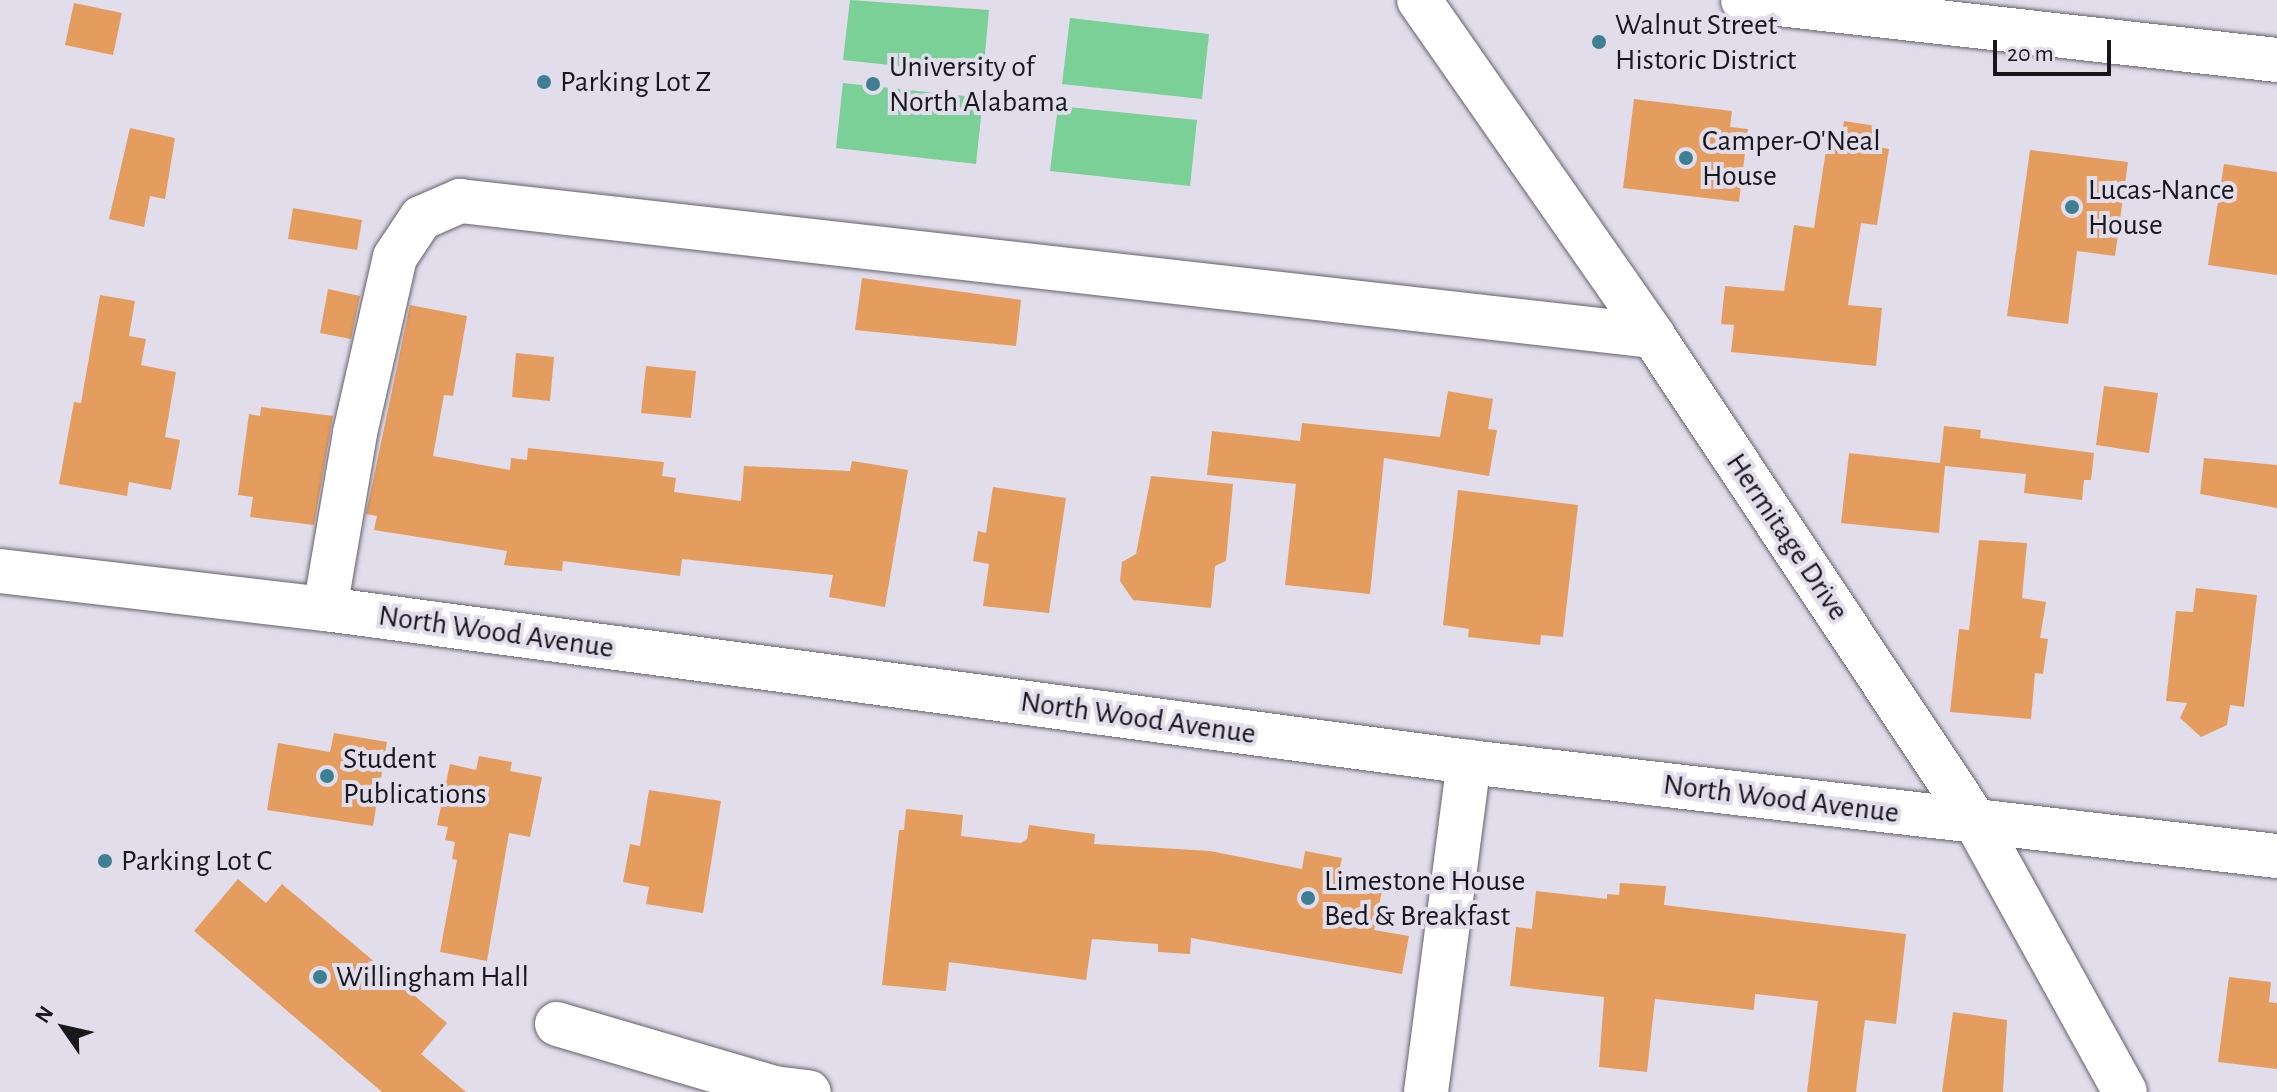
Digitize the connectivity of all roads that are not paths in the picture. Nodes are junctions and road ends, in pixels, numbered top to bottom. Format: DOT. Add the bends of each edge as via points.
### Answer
graph roads {
  1 [pos="1419,0"];
  2 [pos="1743,0"];
  3 [pos="2277,60"];
  4 [pos="1653,336"];
  5 [pos="0,571"];
  6 [pos="325,609"];
  7 [pos="1469,762"];
  8 [pos="1976,822"];
  9 [pos="2277,856"];
  10 [pos="557,1024"];
  11 [pos="809,1092"];
  12 [pos="1426,1092"];
  13 [pos="2125,1092"];
  1 -- 4 [label="main road, Hermitage Drive"];
  2 -- 3 [label="main road"];
  4 -- 6 [label="main road" via="460,201 421,218 395,257 355,433"];
  4 -- 8 [label="main road, Hermitage Drive"];
  5 -- 6 [label="main road, North Wood Avenue"];
  6 -- 7 [label="main road, North Wood Avenue"];
  7 -- 8 [label="main road, North Wood Avenue"];
  7 -- 12 [label="main road"];
  8 -- 9 [label="main road, North Wood Avenue"];
  8 -- 13 [label="main road, Hermitage Drive"];
  10 -- 11 [label="main road" via="774,1088"];
}
